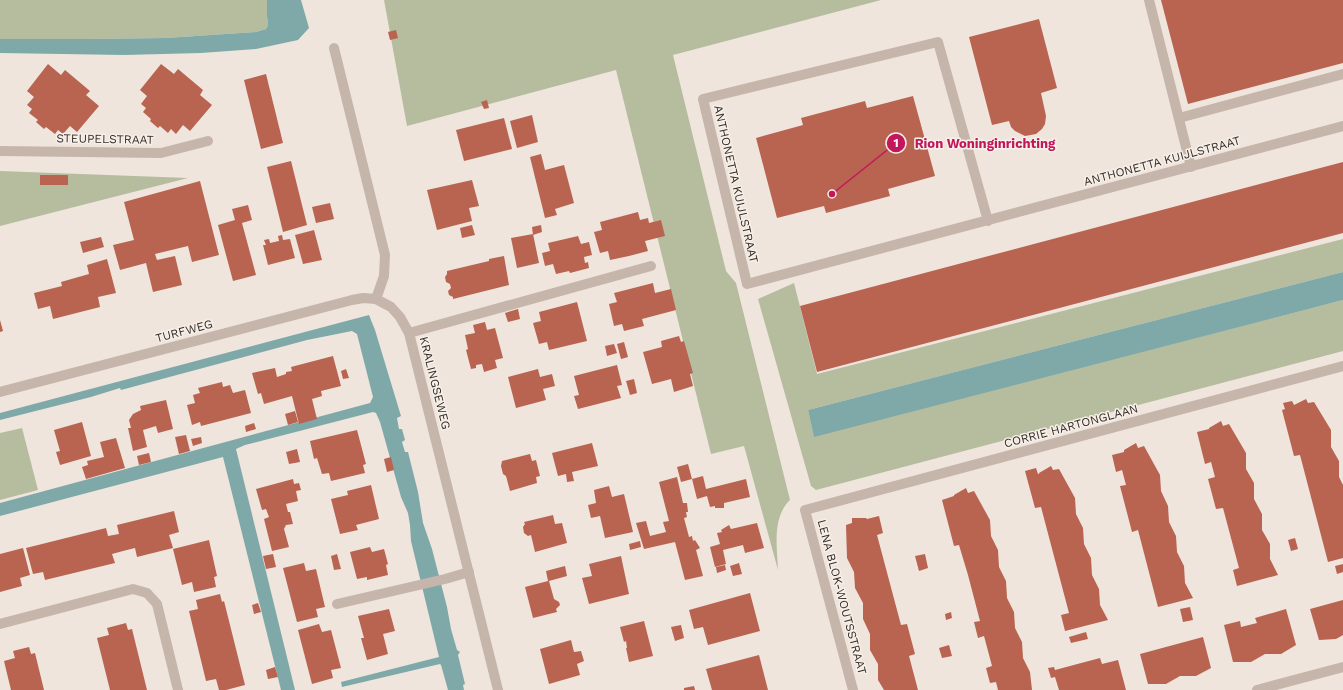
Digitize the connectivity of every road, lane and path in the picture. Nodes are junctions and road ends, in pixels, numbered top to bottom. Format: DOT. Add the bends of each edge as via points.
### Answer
graph roads {
  1 [pos="1149,0"];
  2 [pos="334,48"];
  3 [pos="1343,74"];
  4 [pos="1179,118"];
  5 [pos="1343,126"];
  6 [pos="208,141"];
  7 [pos="0,151"];
  8 [pos="1191,167"];
  9 [pos="988,221"];
  10 [pos="651,266"];
  11 [pos="376,299"];
  12 [pos="409,333"];
  13 [pos="1343,366"];
  14 [pos="0,392"];
  15 [pos="805,510"];
  16 [pos="470,572"];
  17 [pos="337,604"];
  18 [pos="0,624"];
  19 [pos="1343,667"];
  20 [pos="178,690"];
  21 [pos="498,690"];
  22 [pos="853,690"];
  23 [pos="1257,690"];
  1 -- 4 [label="street"];
  2 -- 11 [label="street" via="385,255 384,276"];
  3 -- 4 [label="street"];
  4 -- 8 [label="street"];
  5 -- 8 [label="street, ANTHONETTA KUIJLSTRAAT"];
  6 -- 7 [label="street, STEUPELSTRAAT" via="161,153"];
  8 -- 9 [label="street, ANTHONETTA KUIJLSTRAAT"];
  9 -- 9 [label="street, ANTHONETTA KUIJLSTRAAT" via="938,42 703,99 747,284"];
  10 -- 12 [label="street"];
  11 -- 12 [label="street, KRALINGSEWEG" via="391,307"];
  11 -- 14 [label="street, TURFWEG" via="352,300"];
  12 -- 16 [label="street, KRALINGSEWEG"];
  13 -- 15 [label="street, CORRIE HARTONGLAAN"];
  15 -- 22 [label="street, LENA BLOK-WOUTSSTRAAT"];
  16 -- 17 [label="street"];
  16 -- 21 [label="street, KRALINGSEWEG"];
  18 -- 20 [label="street" via="134,589 147,593 157,604"];
  19 -- 23 [label="street"];
}
